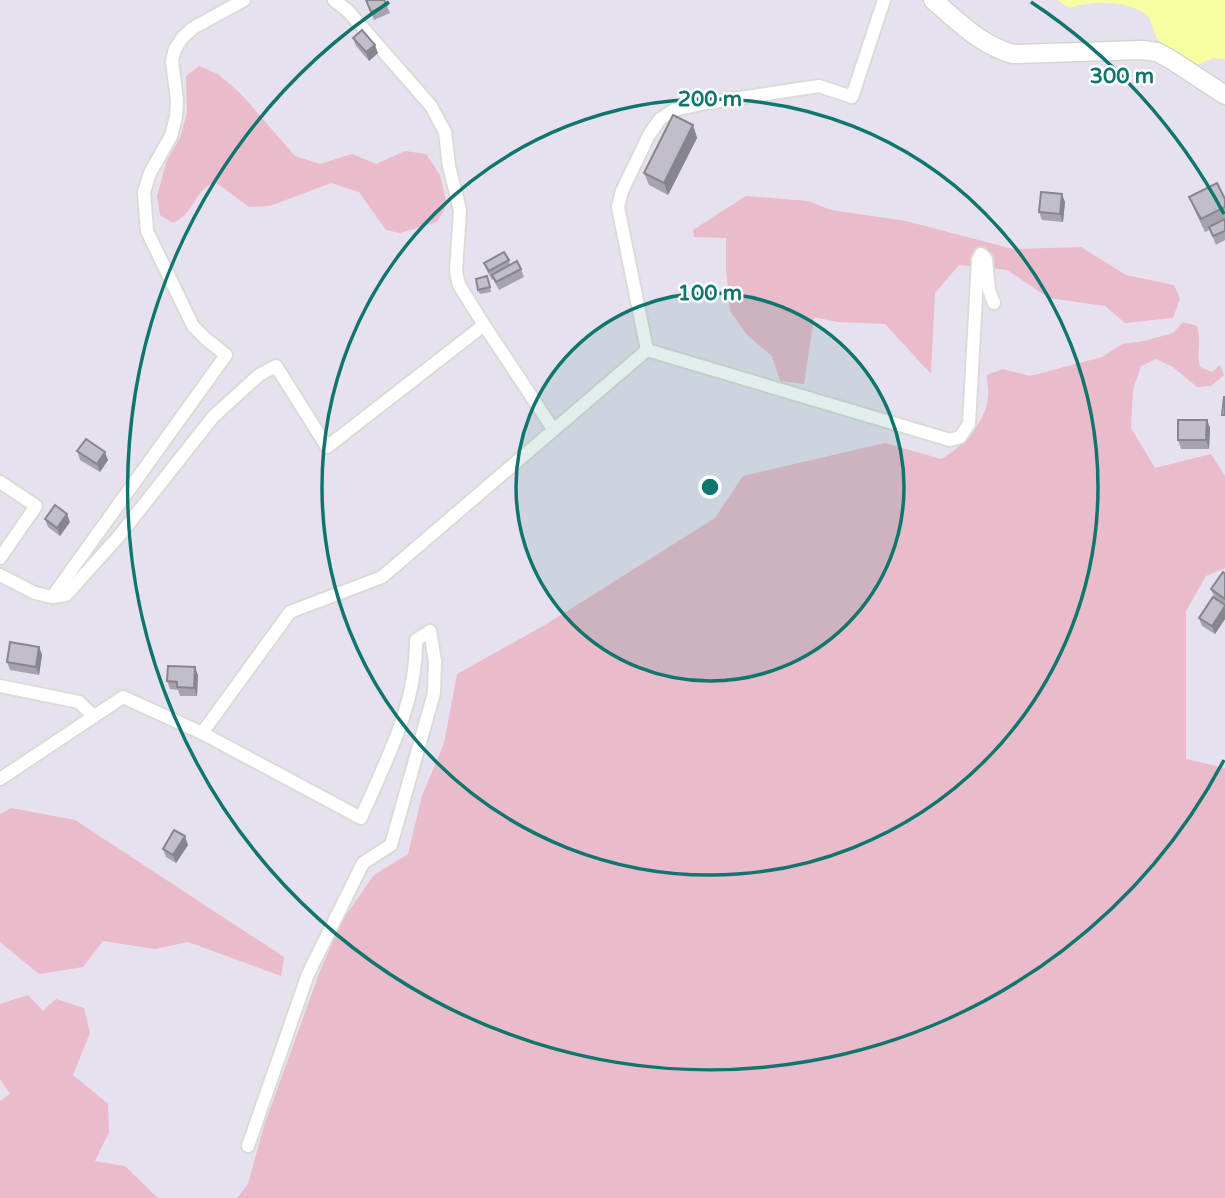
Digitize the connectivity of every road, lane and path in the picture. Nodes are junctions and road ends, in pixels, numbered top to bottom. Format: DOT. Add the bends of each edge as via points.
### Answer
graph roads {
  1 [pos="244,0"];
  2 [pos="334,0"];
  3 [pos="884,0"];
  4 [pos="933,0"];
  5 [pos="1225,95"];
  6 [pos="994,303"];
  7 [pos="484,325"];
  8 [pos="646,350"];
  9 [pos="552,429"];
  10 [pos="0,482"];
  11 [pos="0,558"];
  12 [pos="0,575"];
  13 [pos="52,597"];
  14 [pos="0,686"];
  15 [pos="94,717"];
  16 [pos="202,733"];
  17 [pos="0,779"];
  18 [pos="248,1146"];
  1 -- 13 [label="street" via="193,28 175,49 176,117 144,192 147,231 193,326 226,355"];
  2 -- 7 [label="street" via="348,10 431,106 445,132 460,211 458,285"];
  3 -- 8 [label="street" via="852,97 819,86 706,103 674,110 660,119 649,135 618,207"];
  4 -- 5 [label="main road" via="997,50 1013,54 1157,52"];
  6 -- 8 [label="street" via="986,259 981,254 970,424 960,437 950,440"];
  7 -- 9 [label="street"];
  7 -- 13 [label="street" via="327,446 276,366 259,375 212,417 120,536 66,595"];
  8 -- 9 [label="street"];
  9 -- 16 [label="street" via="382,577 290,612"];
  10 -- 11 [label="street" via="36,506"];
  12 -- 13 [label="street"];
  14 -- 15 [label="street" via="79,702"];
  15 -- 16 [label="street" via="123,697"];
  15 -- 17 [label="street"];
  16 -- 18 [label="street" via="361,818 406,715 417,664 416,640 429,631 435,661 434,693 391,845 363,863 307,974"];
}
